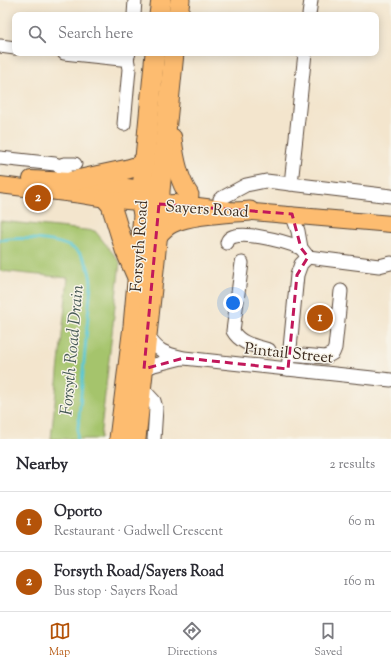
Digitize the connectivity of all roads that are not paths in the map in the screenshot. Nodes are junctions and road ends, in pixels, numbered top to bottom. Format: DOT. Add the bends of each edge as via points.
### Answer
graph roads {
  1 [pos="135,0"];
  2 [pos="161,0"];
  3 [pos="180,0"];
  4 [pos="311,0"];
  5 [pos="134,12"];
  6 [pos="159,12"];
  7 [pos="178,12"];
  8 [pos="309,12"];
  9 [pos="0,46"];
  10 [pos="12,48"];
  11 [pos="92,56"];
  12 [pos="126,56"];
  13 [pos="128,56"];
  14 [pos="155,56"];
  15 [pos="174,56"];
  16 [pos="305,56"];
  17 [pos="168,107"];
  18 [pos="124,124"];
  19 [pos="0,158"];
  20 [pos="144,160"];
  21 [pos="72,175"];
  22 [pos="0,176"];
  23 [pos="291,184"];
  24 [pos="0,185"];
  25 [pos="189,195"];
  26 [pos="391,196"];
  27 [pos="150,197"];
  28 [pos="106,199"];
  29 [pos="220,199"];
  30 [pos="250,211"];
  31 [pos="292,214"];
  32 [pos="391,216"];
  33 [pos="391,224"];
  34 [pos="158,235"];
  35 [pos="227,244"];
  36 [pos="305,253"];
  37 [pos="242,263"];
  38 [pos="391,263"];
  39 [pos="137,276"];
  40 [pos="341,291"];
  41 [pos="147,333"];
  42 [pos="269,348"];
  43 [pos="289,354"];
  44 [pos="184,358"];
  45 [pos="288,369"];
  46 [pos="143,378"];
  47 [pos="391,380"];
  48 [pos="119,439"];
  49 [pos="136,439"];
  50 [pos="154,439"];
  1 -- 5 [label="street"];
  2 -- 6 [label="highway"];
  3 -- 7 [label="highway"];
  4 -- 8 [label="street"];
  9 -- 10 [label="street"];
  11 -- 12 [label="street" via="121,59"];
  13 -- 18 [label="street"];
  14 -- 20 [label="highway, Forsyth Road"];
  15 -- 17 [label="highway, Forsyth Road"];
  16 -- 23 [label="street"];
  17 -- 25 [label="highway" via="177,166 183,187"];
  17 -- 27 [label="highway, Forsyth Road"];
  19 -- 21 [label="street" via="50,163"];
  20 -- 21 [label="highway" via="138,166 128,169"];
  20 -- 27 [label="highway, Forsyth Road"];
  21 -- 22 [label="main road, Sayers Road" via="40,180"];
  21 -- 27 [label="main road, Sayers Road"];
  23 -- 26 [label="street, Sayers Road"];
  23 -- 29 [label="street, Sayers Road" via="266,181 246,185"];
  24 -- 28 [label="main road, Sayers Road"];
  25 -- 27 [label="main road, Sayers Road"];
  25 -- 29 [label="main road, Sayers Road"];
  27 -- 28 [label="main road, Sayers Road"];
  27 -- 30 [label="main road, Sayers Road" via="174,203"];
  27 -- 34 [label="highway, Forsyth Road" via="160,213"];
  27 -- 39 [label="highway, Forsyth Road" via="143,211"];
  28 -- 39 [label="highway" via="111,205 125,250"];
  29 -- 32 [label="main road, Sayers Road"];
  30 -- 31 [label="main road, Sayers Road"];
  30 -- 34 [label="highway" via="198,216 178,221 165,227"];
  31 -- 33 [label="main road, Sayers Road"];
  31 -- 36 [label="street"];
  34 -- 41 [label="highway, Forsyth Road"];
  35 -- 36 [label="street" via="231,237 245,236 282,241"];
  36 -- 38 [label="street" via="380,266"];
  36 -- 43 [label="street" via="297,275"];
  37 -- 42 [label="street" via="234,332 245,343"];
  39 -- 48 [label="highway, Forsyth Road"];
  40 -- 43 [label="street" via="333,353 326,357"];
  41 -- 44 [label="street, Pintail Street" via="158,349"];
  41 -- 46 [label="highway, Forsyth Road"];
  43 -- 45 [label="street"];
  44 -- 45 [label="street, Pintail Street"];
  44 -- 46 [label="street, Pintail Street" via="160,363"];
  45 -- 47 [label="street, Pintail Street"];
  46 -- 49 [label="highway, Forsyth Road"];
  46 -- 50 [label="street" via="156,408"];
}
